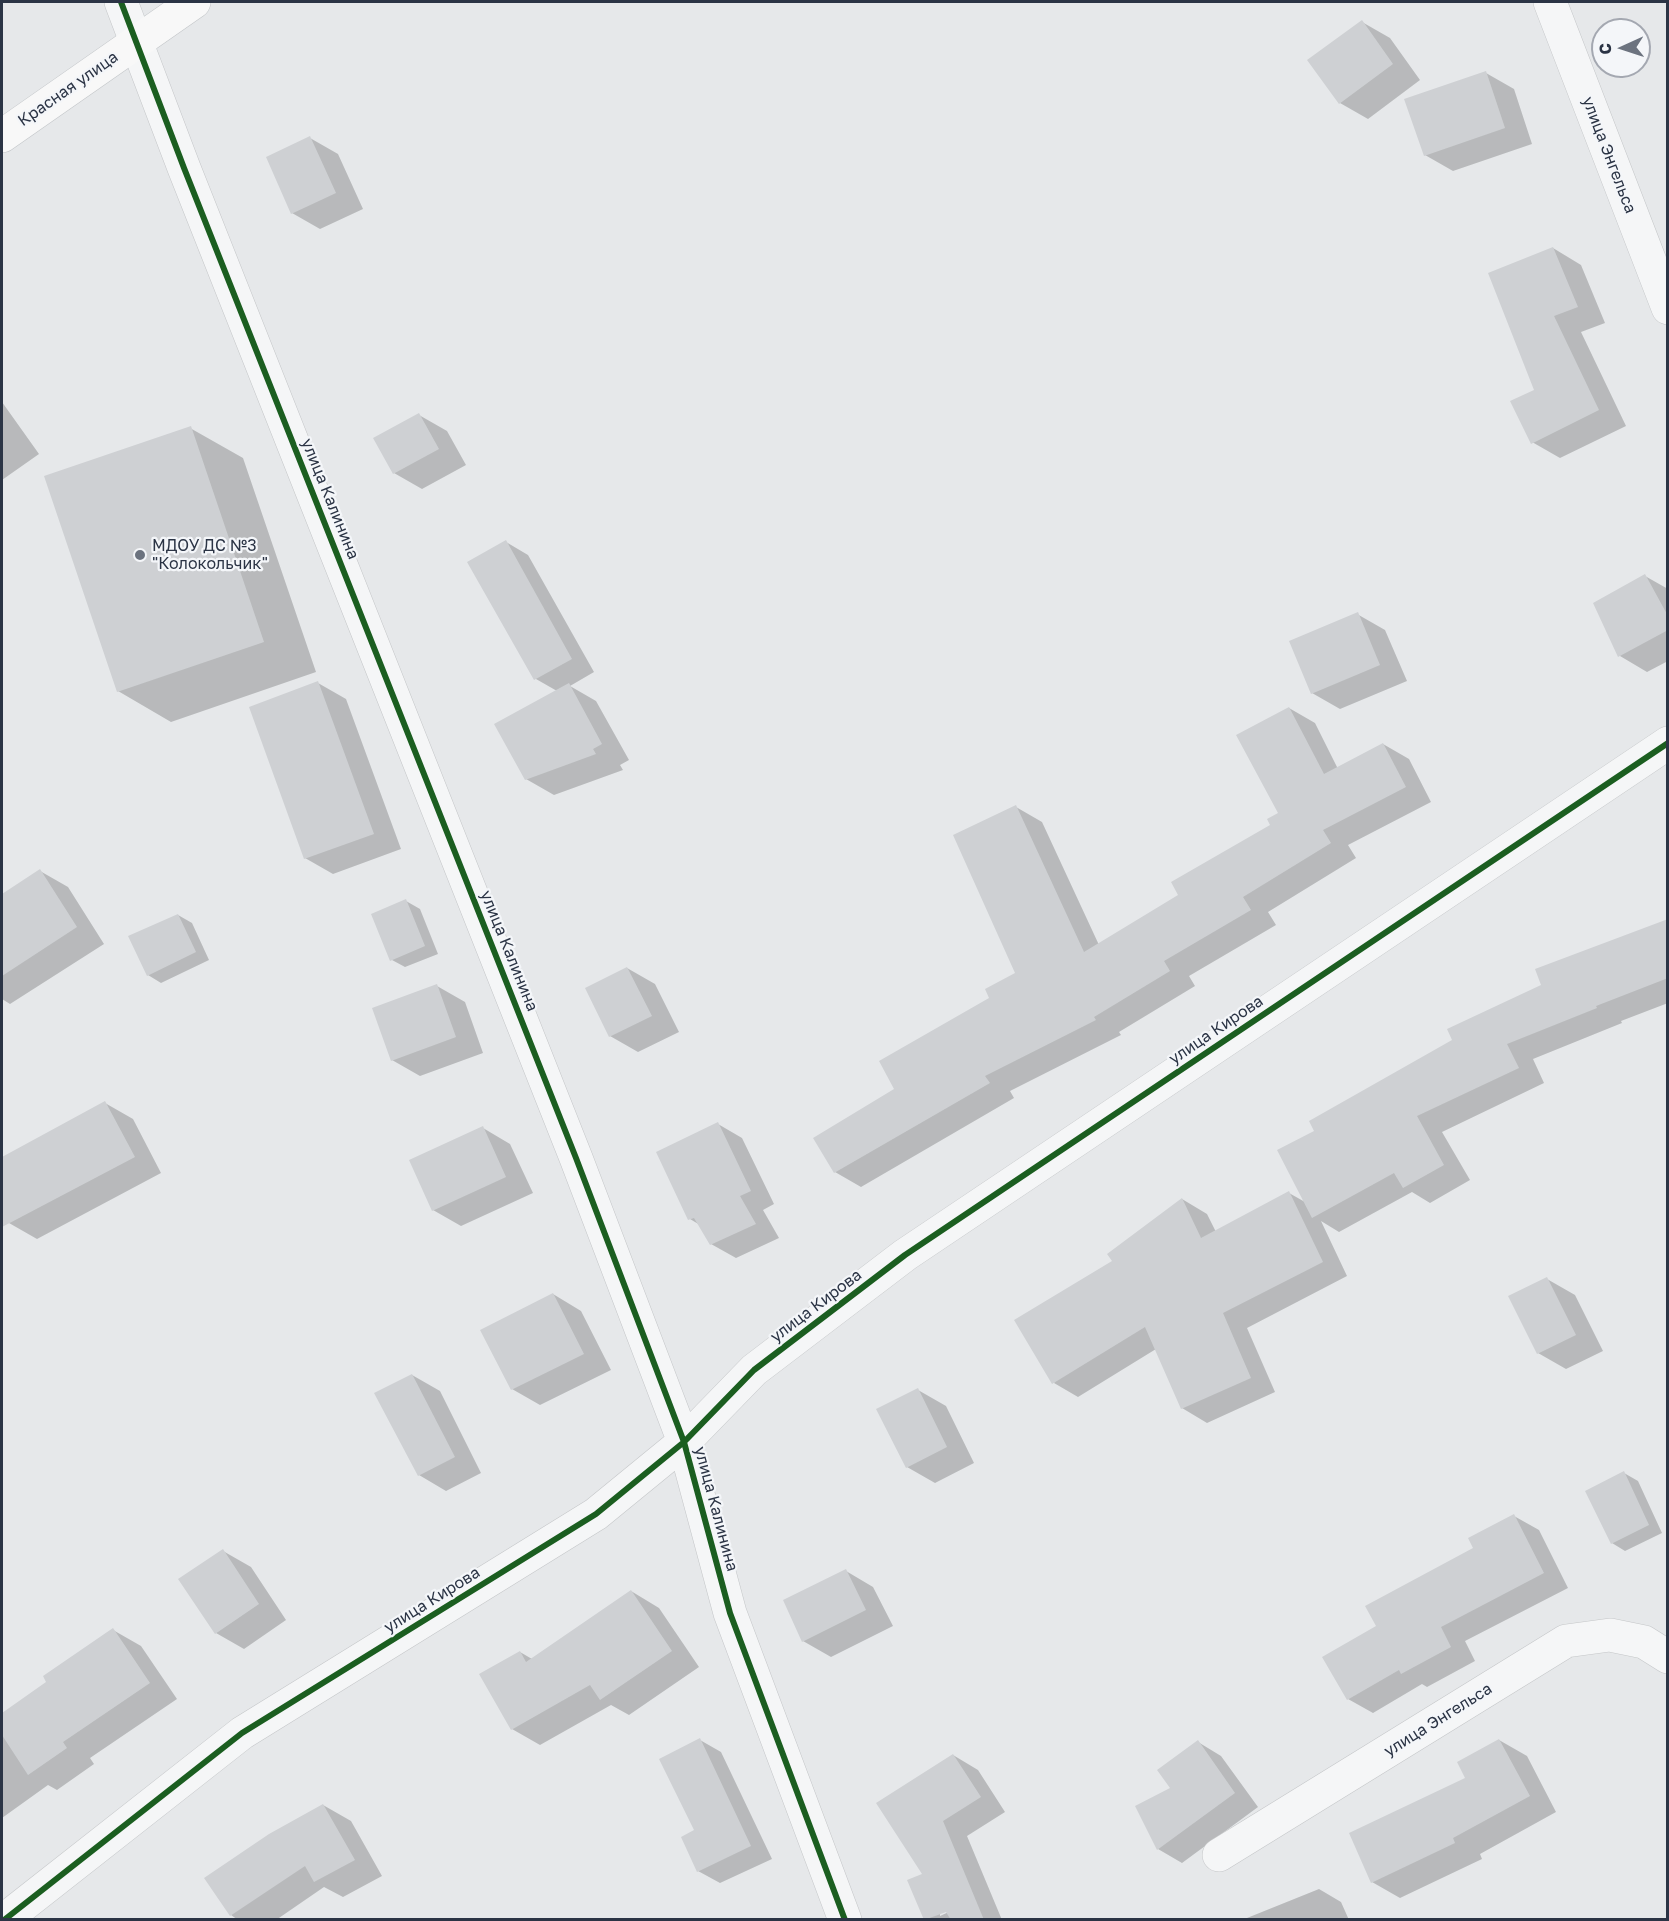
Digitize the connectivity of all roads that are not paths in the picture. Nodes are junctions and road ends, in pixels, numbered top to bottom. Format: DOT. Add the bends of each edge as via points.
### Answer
graph roads {
  1 [pos="121,2"];
  2 [pos="194,2"];
  3 [pos="1550,2"];
  4 [pos="136,41"];
  5 [pos="2,136"];
  6 [pos="1668,308"];
  7 [pos="1668,743"];
  8 [pos="684,1442"];
  9 [pos="1668,1657"];
  10 [pos="1218,1855"];
  11 [pos="4,1920"];
  12 [pos="845,1920"];
  1 -- 4 [label="street, улица Калинина"];
  2 -- 4 [label="main road, Красная улица"];
  3 -- 6 [label="street, улица Энгельса"];
  4 -- 5 [label="main road, Красная улица"];
  4 -- 8 [label="street, улица Калинина"];
  7 -- 8 [label="street, улица Кирова" via="905,1255 754,1370"];
  8 -- 11 [label="street, улица Кирова" via="596,1515 242,1733"];
  8 -- 12 [label="street, улица Калинина" via="730,1613"];
  9 -- 10 [label="street, улица Энгельса" via="1644,1642 1610,1635 1566,1641"];
}
